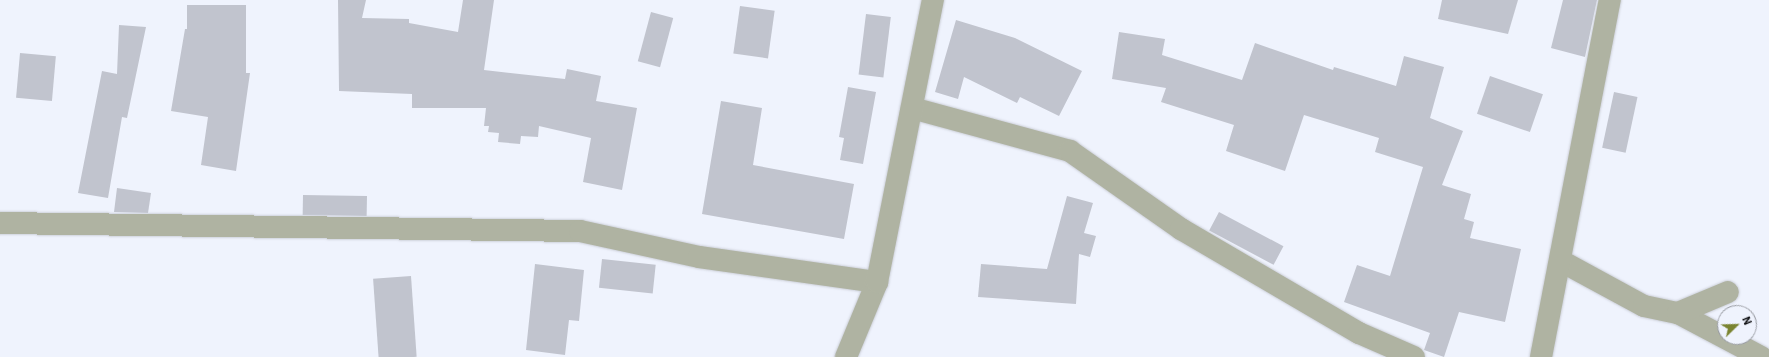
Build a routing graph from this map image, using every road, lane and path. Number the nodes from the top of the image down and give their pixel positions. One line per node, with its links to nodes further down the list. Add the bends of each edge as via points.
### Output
1 (933, 0): 3 (street)
2 (1610, 0): 5 (street)
3 (912, 108): 6 (street); 10 (street, via 1070,151 1182,229 1359,333)
4 (0, 223): 6 (street, via 580,231 699,257)
5 (1561, 261): 8 (street, via 1644,306); 11 (street)
6 (877, 282): 9 (street)
7 (1728, 292): 8 (street)
8 (1678, 313): 12 (street)
9 (846, 357)
10 (1414, 357)
11 (1541, 357)
12 (1761, 357)

